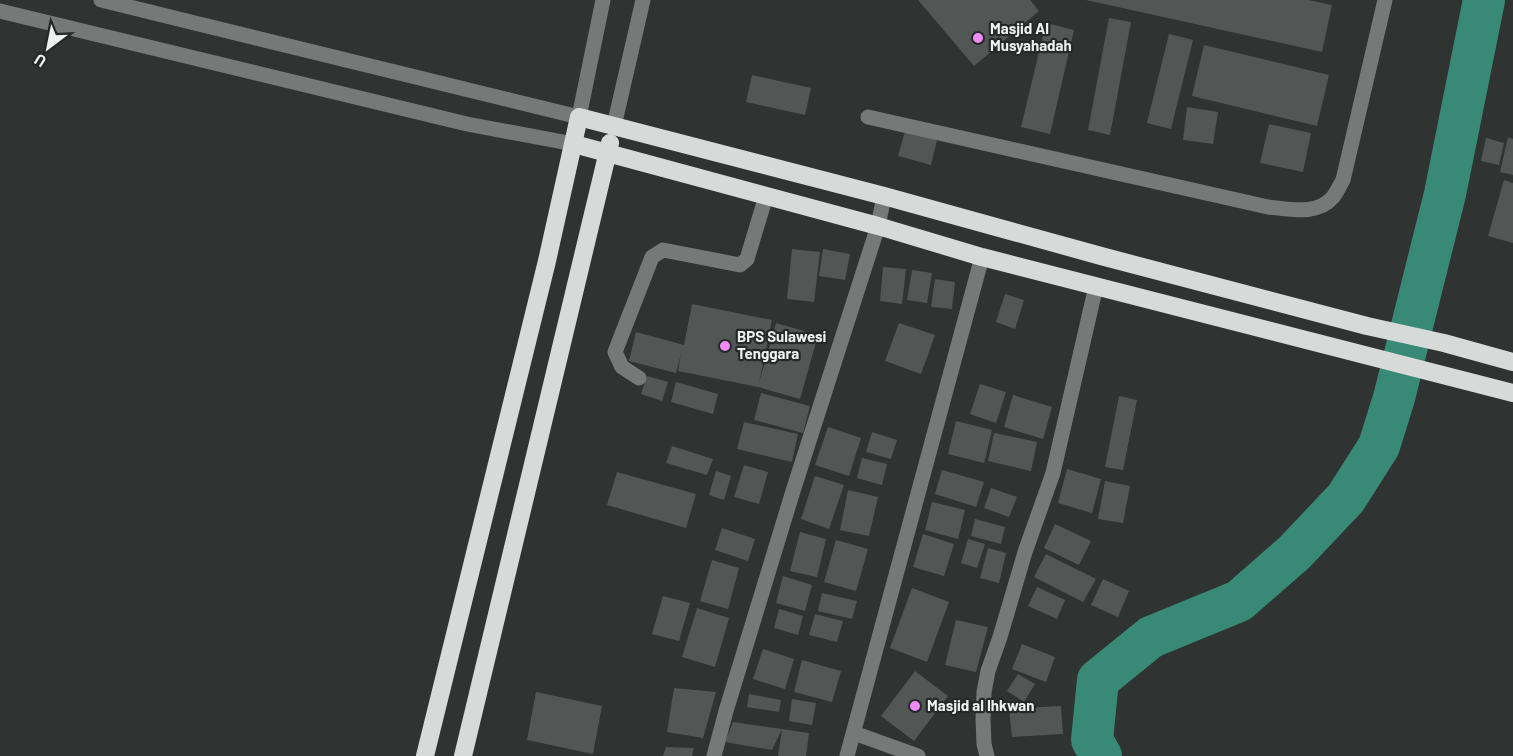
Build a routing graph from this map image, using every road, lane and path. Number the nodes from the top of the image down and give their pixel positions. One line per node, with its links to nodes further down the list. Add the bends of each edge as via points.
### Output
1 (101, 0): 6 (street)
2 (603, 0): 6 (street)
3 (643, 0): 8 (street)
4 (1385, 0): 7 (street, via 1343,180 1333,197 1309,211 1268,207)
5 (0, 11): 9 (street, via 467,124)
6 (579, 117): 8 (highway); 9 (highway)
7 (868, 117)
8 (614, 126): 10 (highway); 12 (highway)
9 (574, 144): 10 (highway); 20 (highway)
10 (608, 152): 11 (highway); 21 (highway)
11 (766, 196): 13 (highway); 17 (street, via 747,260 740,265 663,250 652,257 615,352 622,367)
12 (884, 196): 13 (street); 16 (highway)
13 (878, 226): 14 (highway); 22 (street)
14 (982, 257): 15 (highway); 19 (street)
15 (1096, 286): 18 (highway); 25 (street, via 1053,473 988,671 982,719)
16 (1513, 362)
17 (639, 378)
18 (1513, 393)
19 (854, 733): 23 (street); 24 (street)
20 (424, 756)
21 (463, 756)
22 (714, 756)
23 (847, 756)
24 (918, 756)
25 (987, 756)

